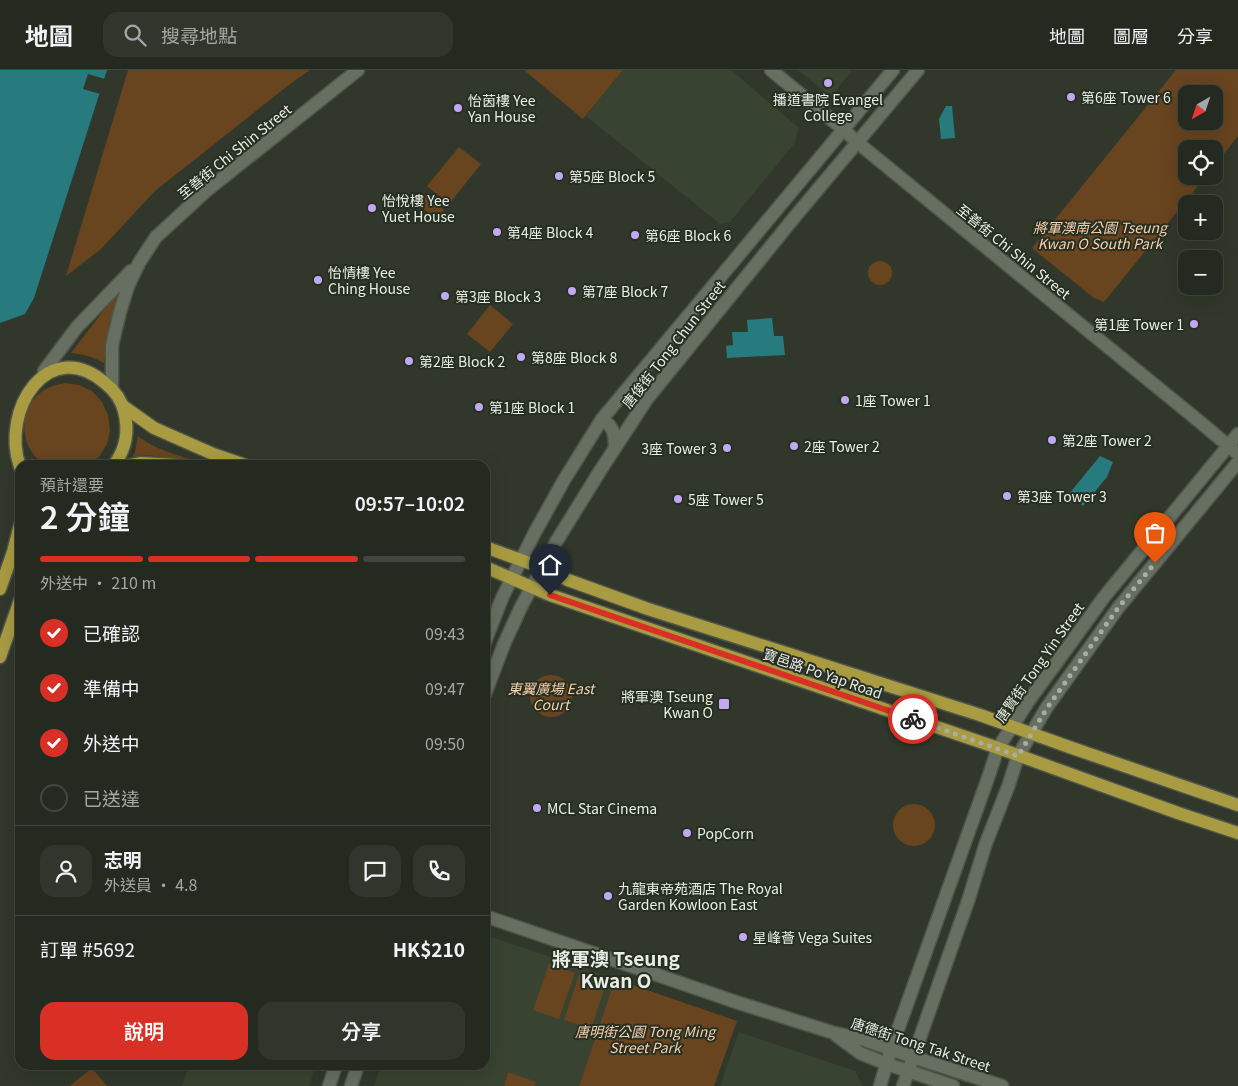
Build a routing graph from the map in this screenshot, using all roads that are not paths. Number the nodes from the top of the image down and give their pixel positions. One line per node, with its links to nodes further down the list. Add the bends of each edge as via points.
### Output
1 (358, 70): 7 (street, 至善街 Chi Shin Street, via 206,191 156,237)
2 (770, 70): 5 (street, 至善街 Chi Shin Street)
3 (893, 70): 5 (street, 唐俊街 Tong Chun Street)
4 (918, 70): 6 (street, 唐俊街 Tong Chun Street)
5 (843, 129): 6 (street, 至善街 Chi Shin Street); 11 (street, 唐俊街 Tong Chun Street)
6 (858, 143): 13 (street, 至善街 Chi Shin Street); 14 (street, 唐俊街 Tong Chun Street, via 666,374)
7 (139, 263): 8 (street, 至善街 Chi Shin Street, via 77,327); 9 (street, 至善街 Chi Shin Street, via 128,286 112,345)
8 (44, 371): 9 (main road, via 62,367 79,369 98,376); 16 (main road, via 24,385 9,408 6,438 8,451)
9 (112, 388): 10 (main road)
10 (123, 406): 17 (main road, via 126,439); 18 (main road, via 154,428)
11 (602, 419): 14 (street, via 615,435); 22 (street, 唐俊街 Tong Chun Street, via 564,480)
12 (1238, 434): 13 (street, 唐賢街 Tong Yin Street)
13 (1228, 446): 15 (street, 至善街 Chi Shin Street); 32 (street, 唐賢街 Tong Yin Street, via 1104,597)
14 (615, 448): 23 (street, 唐俊街 Tong Chun Street)
15 (1238, 454)
16 (15, 460)
17 (117, 460)
18 (230, 460)
19 (1238, 462): 33 (street, via 1118,608)
20 (15, 544): 27 (main road)
21 (490, 549): 22 (main road, 寶邑路 Po Yap Road)
22 (521, 560): 23 (main road, 寶邑路 Po Yap Road); 25 (street, 唐俊街 Tong Chun Street)
23 (543, 568): 26 (street, 唐俊街 Tong Chun Street); 32 (main road, 寶邑路 Po Yap Road, via 648,609)
24 (490, 569): 25 (main road, 寶邑路 Po Yap Road)
25 (512, 578): 26 (main road, 寶邑路 Po Yap Road); 29 (street, 唐俊街 Tong Chun Street)
26 (532, 587): 31 (street, 唐俊街 Tong Chun Street); 34 (main road, 寶邑路 Po Yap Road)
27 (0, 589)
28 (15, 614): 30 (main road)
29 (490, 629)
30 (0, 657)
31 (490, 681)
32 (1012, 726): 33 (main road, 寶邑路 Po Yap Road); 34 (street, 唐賢街 Tong Yin Street)
33 (1031, 733): 35 (street); 36 (main road, 寶邑路 Po Yap Road)
34 (998, 748): 35 (main road, 寶邑路 Po Yap Road); 40 (street, 唐賢街 Tong Yin Street)
35 (1018, 756): 37 (main road, 寶邑路 Po Yap Road); 41 (street)
36 (1238, 805)
37 (1238, 833)
38 (490, 918): 39 (street, 唐德街 Tong Tak Street)
39 (831, 1032): 40 (street, 唐德街 Tong Tak Street); 42 (street, 唐德街 Tong Tak Street, via 860,1053)
40 (891, 1049): 41 (street, 唐德街 Tong Tak Street); 42 (street, 唐賢街 Tong Yin Street)
41 (913, 1057): 45 (street); 51 (street, 唐德街 Tong Tak Street)
42 (887, 1064): 45 (street, 唐德街 Tong Tak Street); 48 (street, 唐賢街 Tong Yin Street)
43 (334, 1070): 46 (street)
44 (356, 1070): 47 (street)
45 (908, 1072): 49 (street); 50 (street, 唐德街 Tong Tak Street)
46 (329, 1086)
47 (351, 1086)
48 (880, 1086)
49 (903, 1086)
50 (953, 1086)
51 (1002, 1086)

